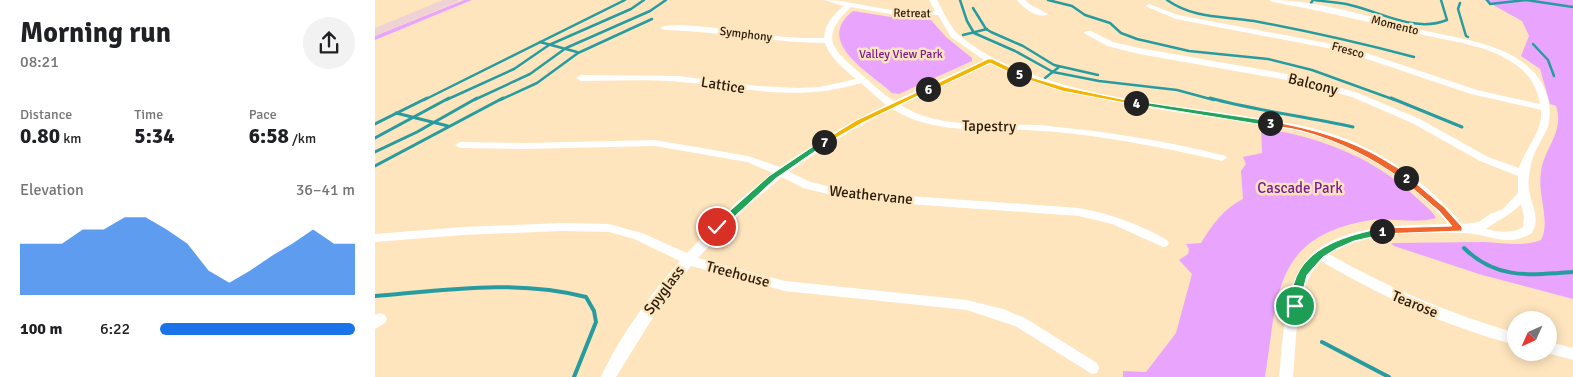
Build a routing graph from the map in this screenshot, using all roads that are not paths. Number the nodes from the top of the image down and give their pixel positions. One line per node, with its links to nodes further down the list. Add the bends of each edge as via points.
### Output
1 (440, 0): 11 (main road)
2 (453, 0): 13 (main road)
3 (828, 0): 7 (street, Retreat)
4 (933, 0): 9 (street)
5 (1021, 0): 10 (street, via 1026,6)
6 (1273, 0): 20 (street, Momento, via 1344,13 1477,46 1513,61 1536,79)
7 (849, 5): 9 (street, Retreat, via 901,15); 15 (street, via 833,21)
8 (1149, 6): 20 (street, Fresco, via 1176,17 1345,48 1474,92)
9 (937, 13): 16 (street, via 959,39)
10 (1045, 14)
11 (375, 26)
12 (664, 28): 15 (street, Symphony, via 707,29 801,41)
13 (375, 32)
14 (1088, 33): 24 (street, Balcony, via 1110,44 1139,51 1299,79 1355,95 1410,118 1484,159)
15 (828, 40): 18 (street, Tapestry, via 834,55)
16 (990, 61): 19 (street, Spyglass); 26 (street, via 1073,92 1288,126 1331,138 1370,154 1399,173)
17 (581, 78): 18 (street, Lattice, via 675,79 794,92 832,89)
18 (863, 80): 19 (street, Tapestry)
19 (893, 106): 22 (street, Tapestry, via 907,114 941,124 1075,131); 23 (street, Spyglass, via 833,136)
20 (1545, 108): 24 (street, via 1545,122 1528,155)
21 (460, 145): 23 (street, Weathervane, via 655,143 747,159)
22 (1222, 158)
23 (780, 172): 28 (street, Weathervane, via 820,189 852,196 1092,214 1122,222); 30 (street, Spyglass, via 746,199)
24 (1524, 174): 25 (street)
25 (1524, 194): 26 (street, via 1507,212 1481,226); 26 (street, via 1531,219 1525,232 1504,236)
26 (1462, 229): 29 (street, via 1398,229 1361,235)
27 (375, 238): 30 (street, Treehouse, via 592,226 632,234)
28 (1163, 243)
29 (1320, 255): 31 (street, Tearose, via 1398,298); 36 (street, via 1299,282)
30 (687, 259): 34 (street, Treehouse, via 785,286 976,308 1003,315 1020,322); 35 (street, Spyglass, via 646,313)
31 (1507, 336)
32 (1557, 350): 33 (street)
33 (1573, 354)
34 (1092, 368)
35 (608, 377)
36 (1286, 377)

